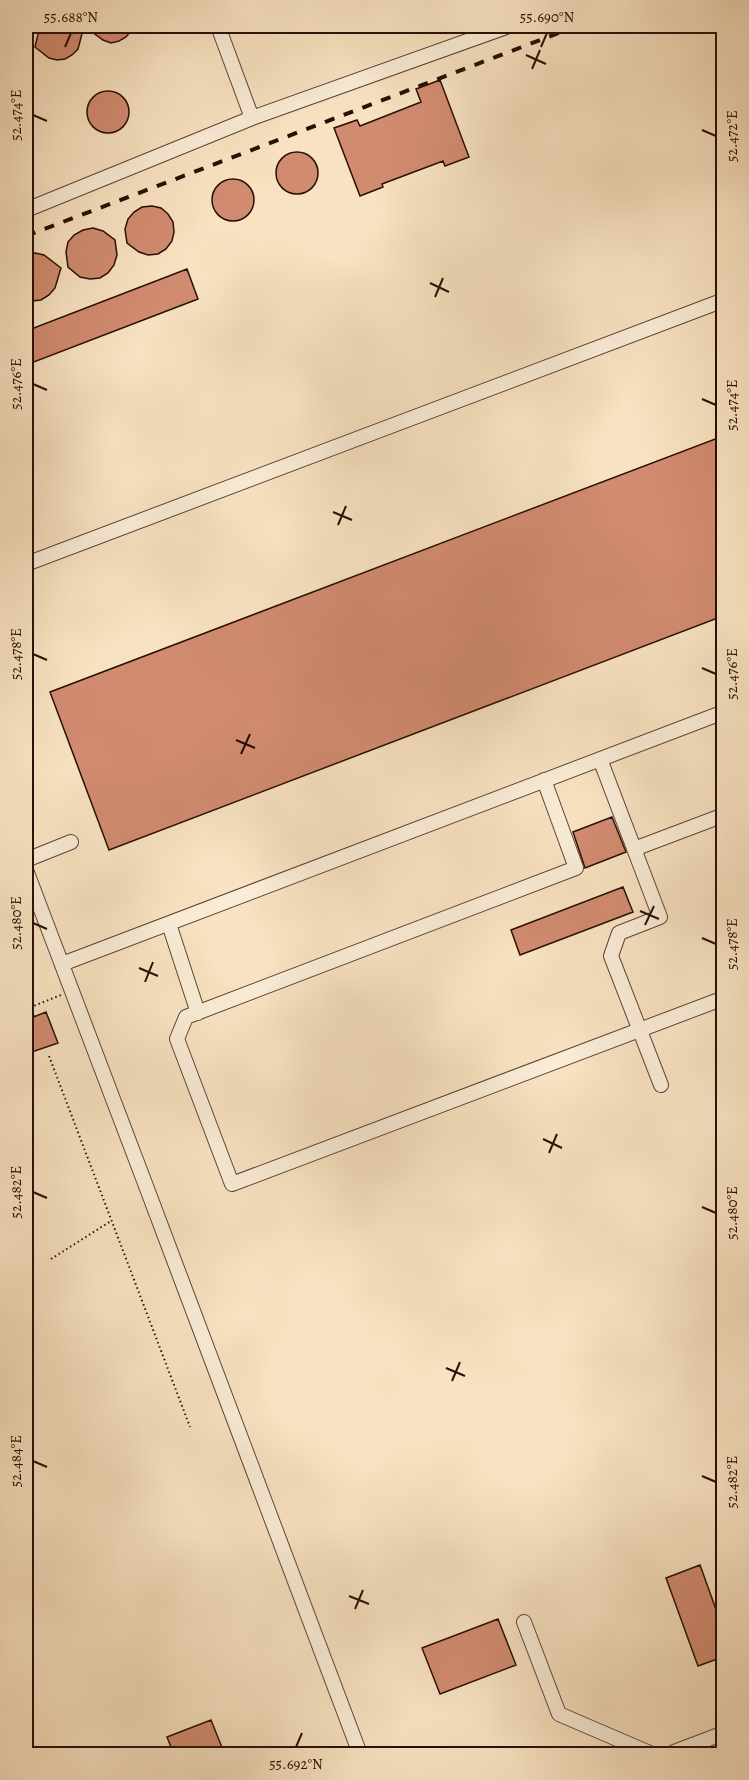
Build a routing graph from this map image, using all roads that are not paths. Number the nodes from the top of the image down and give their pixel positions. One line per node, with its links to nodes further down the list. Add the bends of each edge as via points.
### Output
1 (218, 26): 3 (street)
2 (508, 26): 3 (street)
3 (252, 118): 4 (street)
4 (26, 210)
5 (723, 300): 6 (street)
6 (26, 564)
7 (723, 712): 8 (street)
8 (600, 759): 9 (street); 12 (street)
9 (544, 780): 15 (street); 18 (street, via 576,868)
10 (723, 814): 12 (street)
11 (71, 842): 13 (street)
12 (634, 849): 19 (street, via 660,917 619,933 611,956)
13 (26, 860)
14 (26, 870): 16 (street)
15 (169, 924): 16 (street); 18 (street)
16 (62, 964): 24 (street)
17 (723, 998): 19 (street)
18 (198, 1012): 19 (street, via 186,1017 177,1039 232,1184)
19 (640, 1030): 20 (street)
20 (661, 1085)
21 (524, 1622): 25 (street, via 559,1714)
22 (723, 1733): 23 (street)
23 (672, 1754)
24 (360, 1755)
25 (652, 1755)

